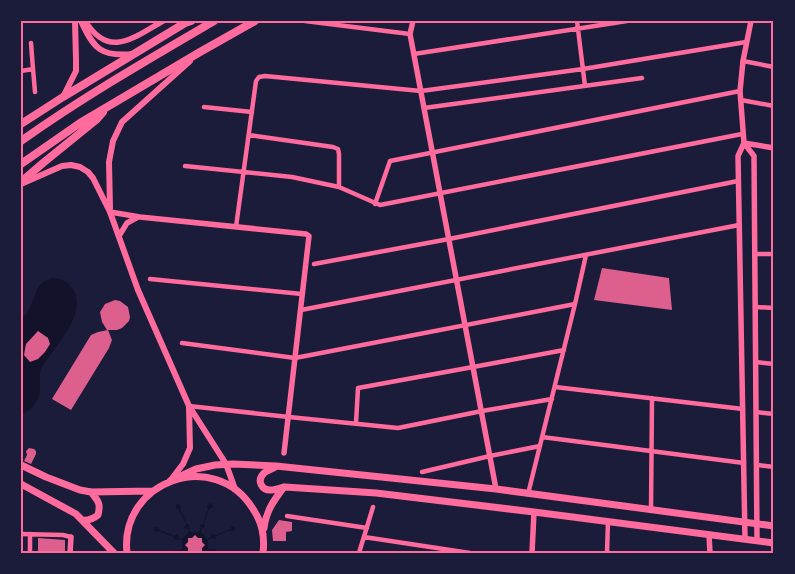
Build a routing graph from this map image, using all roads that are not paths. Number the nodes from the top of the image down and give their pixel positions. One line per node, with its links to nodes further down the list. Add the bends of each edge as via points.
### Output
1 (75, 21): 30 (main road, via 76,71)
2 (81, 21): 18 (main road, via 99,49 109,54)
3 (85, 21): 4 (street, via 96,36 120,43)
4 (163, 21)
5 (191, 21): 18 (highway)
6 (214, 21): 40 (highway, via 53,118)
7 (255, 21): 17 (highway)
8 (305, 21): 14 (street)
9 (414, 21): 14 (street)
10 (577, 21): 13 (street)
11 (626, 21): 13 (street)
12 (751, 21): 15 (street)
13 (578, 29): 19 (street); 23 (street)
14 (410, 34): 19 (street)
15 (746, 42): 20 (street); 23 (street)
16 (31, 44): 22 (street)
17 (200, 52): 32 (highway); 52 (main road, via 122,122 113,141 109,162)
18 (134, 54): 30 (highway)
19 (414, 54): 27 (street)
20 (743, 61): 21 (street); 28 (street)
21 (774, 67)
22 (34, 69): 24 (street); 29 (street)
23 (583, 69): 26 (street); 27 (street)
24 (21, 70)
25 (642, 78): 26 (street)
26 (585, 86): 35 (street)
27 (421, 90): 35 (street); 36 (street, via 265,76 256,81)
28 (740, 91): 31 (street); 43 (street)
29 (35, 92)
30 (63, 97): 37 (highway)
31 (741, 100): 33 (street); 38 (street)
32 (110, 105): 44 (highway); 48 (highway)
33 (774, 106)
34 (204, 107): 36 (street)
35 (424, 108): 43 (street)
36 (252, 112): 39 (street)
37 (21, 124)
38 (742, 134): 41 (street); 50 (street)
39 (249, 135): 46 (street); 49 (street, via 338,149)
40 (21, 141)
41 (744, 143): 42 (street); 47 (street, via 738,156); 59 (street, via 754,156)
42 (774, 148)
43 (432, 152): 50 (street); 51 (street, via 390,161)
44 (21, 164)
45 (185, 166): 46 (street)
46 (244, 172): 49 (street, via 292,177); 55 (street)
47 (738, 181): 54 (street); 57 (street)
48 (21, 184): 52 (main road, via 62,166 80,167 94,178)
49 (339, 187): 51 (street)
50 (440, 194): 51 (street, via 386,205); 57 (street)
51 (375, 204)
52 (110, 212): 53 (street); 56 (main road)
53 (140, 217): 55 (street); 56 (street, via 126,223)
54 (739, 225): 58 (street); 80 (street)
55 (236, 227): 64 (street, via 309,236)
56 (119, 236): 79 (main road, via 138,290)
57 (449, 239): 61 (street); 63 (street)
58 (586, 254): 63 (street); 65 (street)
59 (755, 254): 60 (street); 66 (street)
60 (774, 254)
61 (314, 264)
62 (150, 279): 64 (street)
63 (457, 280): 68 (street); 69 (street)
64 (302, 294): 68 (street)
65 (575, 304): 69 (street); 71 (street)
66 (755, 307): 67 (street); 73 (street)
67 (774, 308)
68 (300, 310): 72 (street)
69 (465, 325): 72 (street); 75 (street)
70 (182, 343): 72 (street)
71 (564, 350): 75 (street); 76 (street)
72 (295, 358): 84 (street)
73 (756, 362): 74 (street); 82 (street)
74 (774, 364)
75 (473, 368): 81 (street); 85 (street, via 358,388)
76 (555, 386): 77 (street); 78 (street)
77 (652, 398): 80 (street); 88 (street)
78 (552, 399): 81 (street); 86 (street)
79 (188, 406): 84 (street); 92 (main road); 98 (main road, via 190,448)
80 (743, 409): 91 (street)
81 (482, 411): 85 (street, via 398,428); 90 (street)
82 (756, 412): 83 (street); 94 (street)
83 (774, 414)
84 (288, 417): 85 (street); 89 (street)
85 (356, 423)
86 (542, 437): 87 (street); 88 (street)
87 (540, 446): 90 (street); 107 (street)
88 (651, 451): 91 (street); 109 (street)
89 (284, 453)
90 (490, 456): 97 (street); 102 (street)
91 (744, 463): 104 (street)
92 (226, 464): 95 (main road); 98 (main road, via 196,469); 101 (main road)
93 (21, 465): 105 (main road)
94 (757, 465): 96 (street); 106 (street)
95 (276, 466): 100 (main road, via 263,474 260,484 270,490); 102 (main road)
96 (774, 467)
97 (422, 472)
98 (170, 481): 101 (main road, via 204,477); 103 (main road)
99 (21, 484): 112 (main road)
100 (284, 487): 110 (main road, via 376,493); 118 (main road, via 268,510)
101 (235, 489): 118 (main road, via 251,505)
102 (496, 489): 107 (main road)
103 (153, 491): 105 (main road); 130 (main road, via 138,506 132,518)
104 (745, 491): 106 (street); 114 (street)
105 (91, 492): 112 (main road, via 98,501 98,515 94,519)
106 (757, 492): 115 (street)
107 (528, 494): 109 (main road)
108 (373, 507): 117 (street)
109 (651, 510): 114 (main road)
110 (534, 512): 113 (main road); 134 (street)
111 (287, 516): 117 (street)
112 (82, 520): 129 (main road)
113 (608, 521): 121 (main road); 135 (street)
114 (746, 522): 115 (main road); 124 (street)
115 (757, 524): 116 (main road); 125 (street)
116 (774, 526)
117 (367, 528): 123 (street)
118 (263, 533): 131 (main road)
119 (21, 534): 120 (street)
120 (30, 534): 122 (street); 127 (street)
121 (709, 535): 124 (main road); 136 (street)
122 (71, 537): 128 (street)
123 (364, 537): 132 (street); 133 (street)
124 (745, 539): 125 (main road)
125 (757, 541): 126 (main road)
126 (774, 543)
127 (30, 553)
128 (70, 553)
129 (114, 553)
130 (127, 553)
131 (263, 553)
132 (359, 553)
133 (470, 553)
134 (532, 553)
135 (607, 553)
136 (710, 553)

